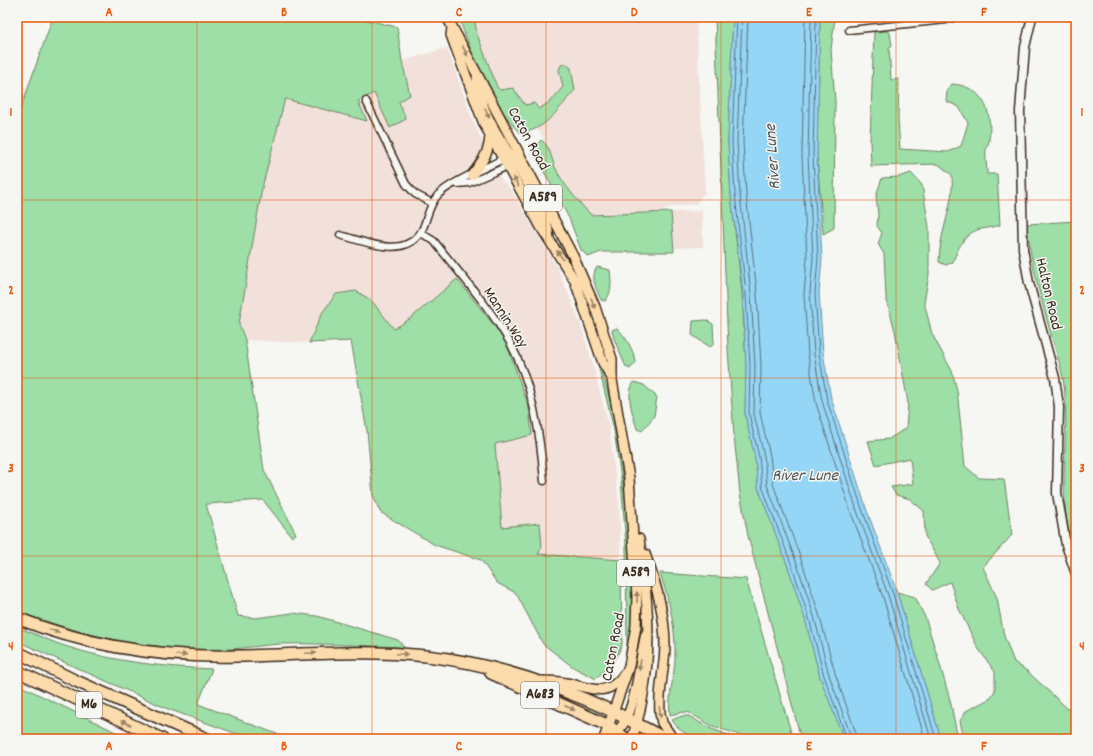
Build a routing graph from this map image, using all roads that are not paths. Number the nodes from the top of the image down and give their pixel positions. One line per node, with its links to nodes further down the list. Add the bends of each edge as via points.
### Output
1 (447, 17): 4 (main road, Caton Road / A589)
2 (956, 17): 5 (street)
3 (1032, 17): 18 (street, Halton Road, via 1025,47 1020,111 1023,249 1029,283 1055,378 1059,407 1057,493 1066,545)
4 (452, 28): 7 (main road, Caton Road / A589, via 451,35 473,99); 8 (main road, Caton Road / A589, one-way to 8, via 457,33 477,76 478,92 487,113)
5 (849, 30)
6 (366, 101): 11 (street, via 406,184 415,194)
7 (490, 136): 8 (main road, Caton Road / A589); 9 (main road, via 485,158)
8 (512, 159): 9 (street); 10 (street, via 469,183); 14 (main road, Caton Road / A589, via 565,239); 14 (main road, Caton Road / A589, one-way to 8, via 550,239 548,224)
9 (472, 175): 10 (street)
10 (455, 184): 11 (street, via 440,193)
11 (432, 203): 12 (street)
12 (421, 233): 13 (street, via 402,247 375,244); 15 (street, Mannin Way, via 434,242 496,320 509,342 534,405)
13 (340, 235)
14 (574, 270): 16 (main road, Caton Road / A589, via 604,363 612,380 623,435)
15 (544, 481)
16 (632, 510): 17 (main road, Caton Road / A589); 23 (main road, Caton Road / A589, one-way to 16, via 636,626 637,596)
17 (640, 544): 20 (main road, Caton Road / A589); 34 (main road, one-way to 34, via 660,599 665,644 660,713 662,723)
18 (1076, 574)
19 (17, 618): 22 (highway, A683, one-way to 22, via 41,628 136,651 237,656 363,653 423,656)
20 (648, 627): 27 (main road, one-way to 27, via 633,699); 28 (main road, Caton Road / A589, via 648,666)
21 (17, 652): 31 (highway, M6, via 102,694)
22 (471, 663): 25 (highway, A683); 29 (highway, A683, one-way to 29)
23 (629, 666): 25 (main road, via 614,686 598,691 566,683); 26 (main road, Caton Road / A589)
24 (17, 671): 30 (highway, M6, one-way to 24)
25 (538, 681): 26 (highway, A683)
26 (614, 712): 27 (highway, A683); 29 (main road, Caton Road / A589)
27 (626, 719): 28 (highway, A683); 29 (main road)
28 (637, 725): 29 (highway); 32 (main road, Caton Road / A589); 33 (highway, A683)
29 (614, 736)
30 (162, 739)
31 (208, 739)
32 (632, 739)
33 (666, 739)
34 (673, 739)

